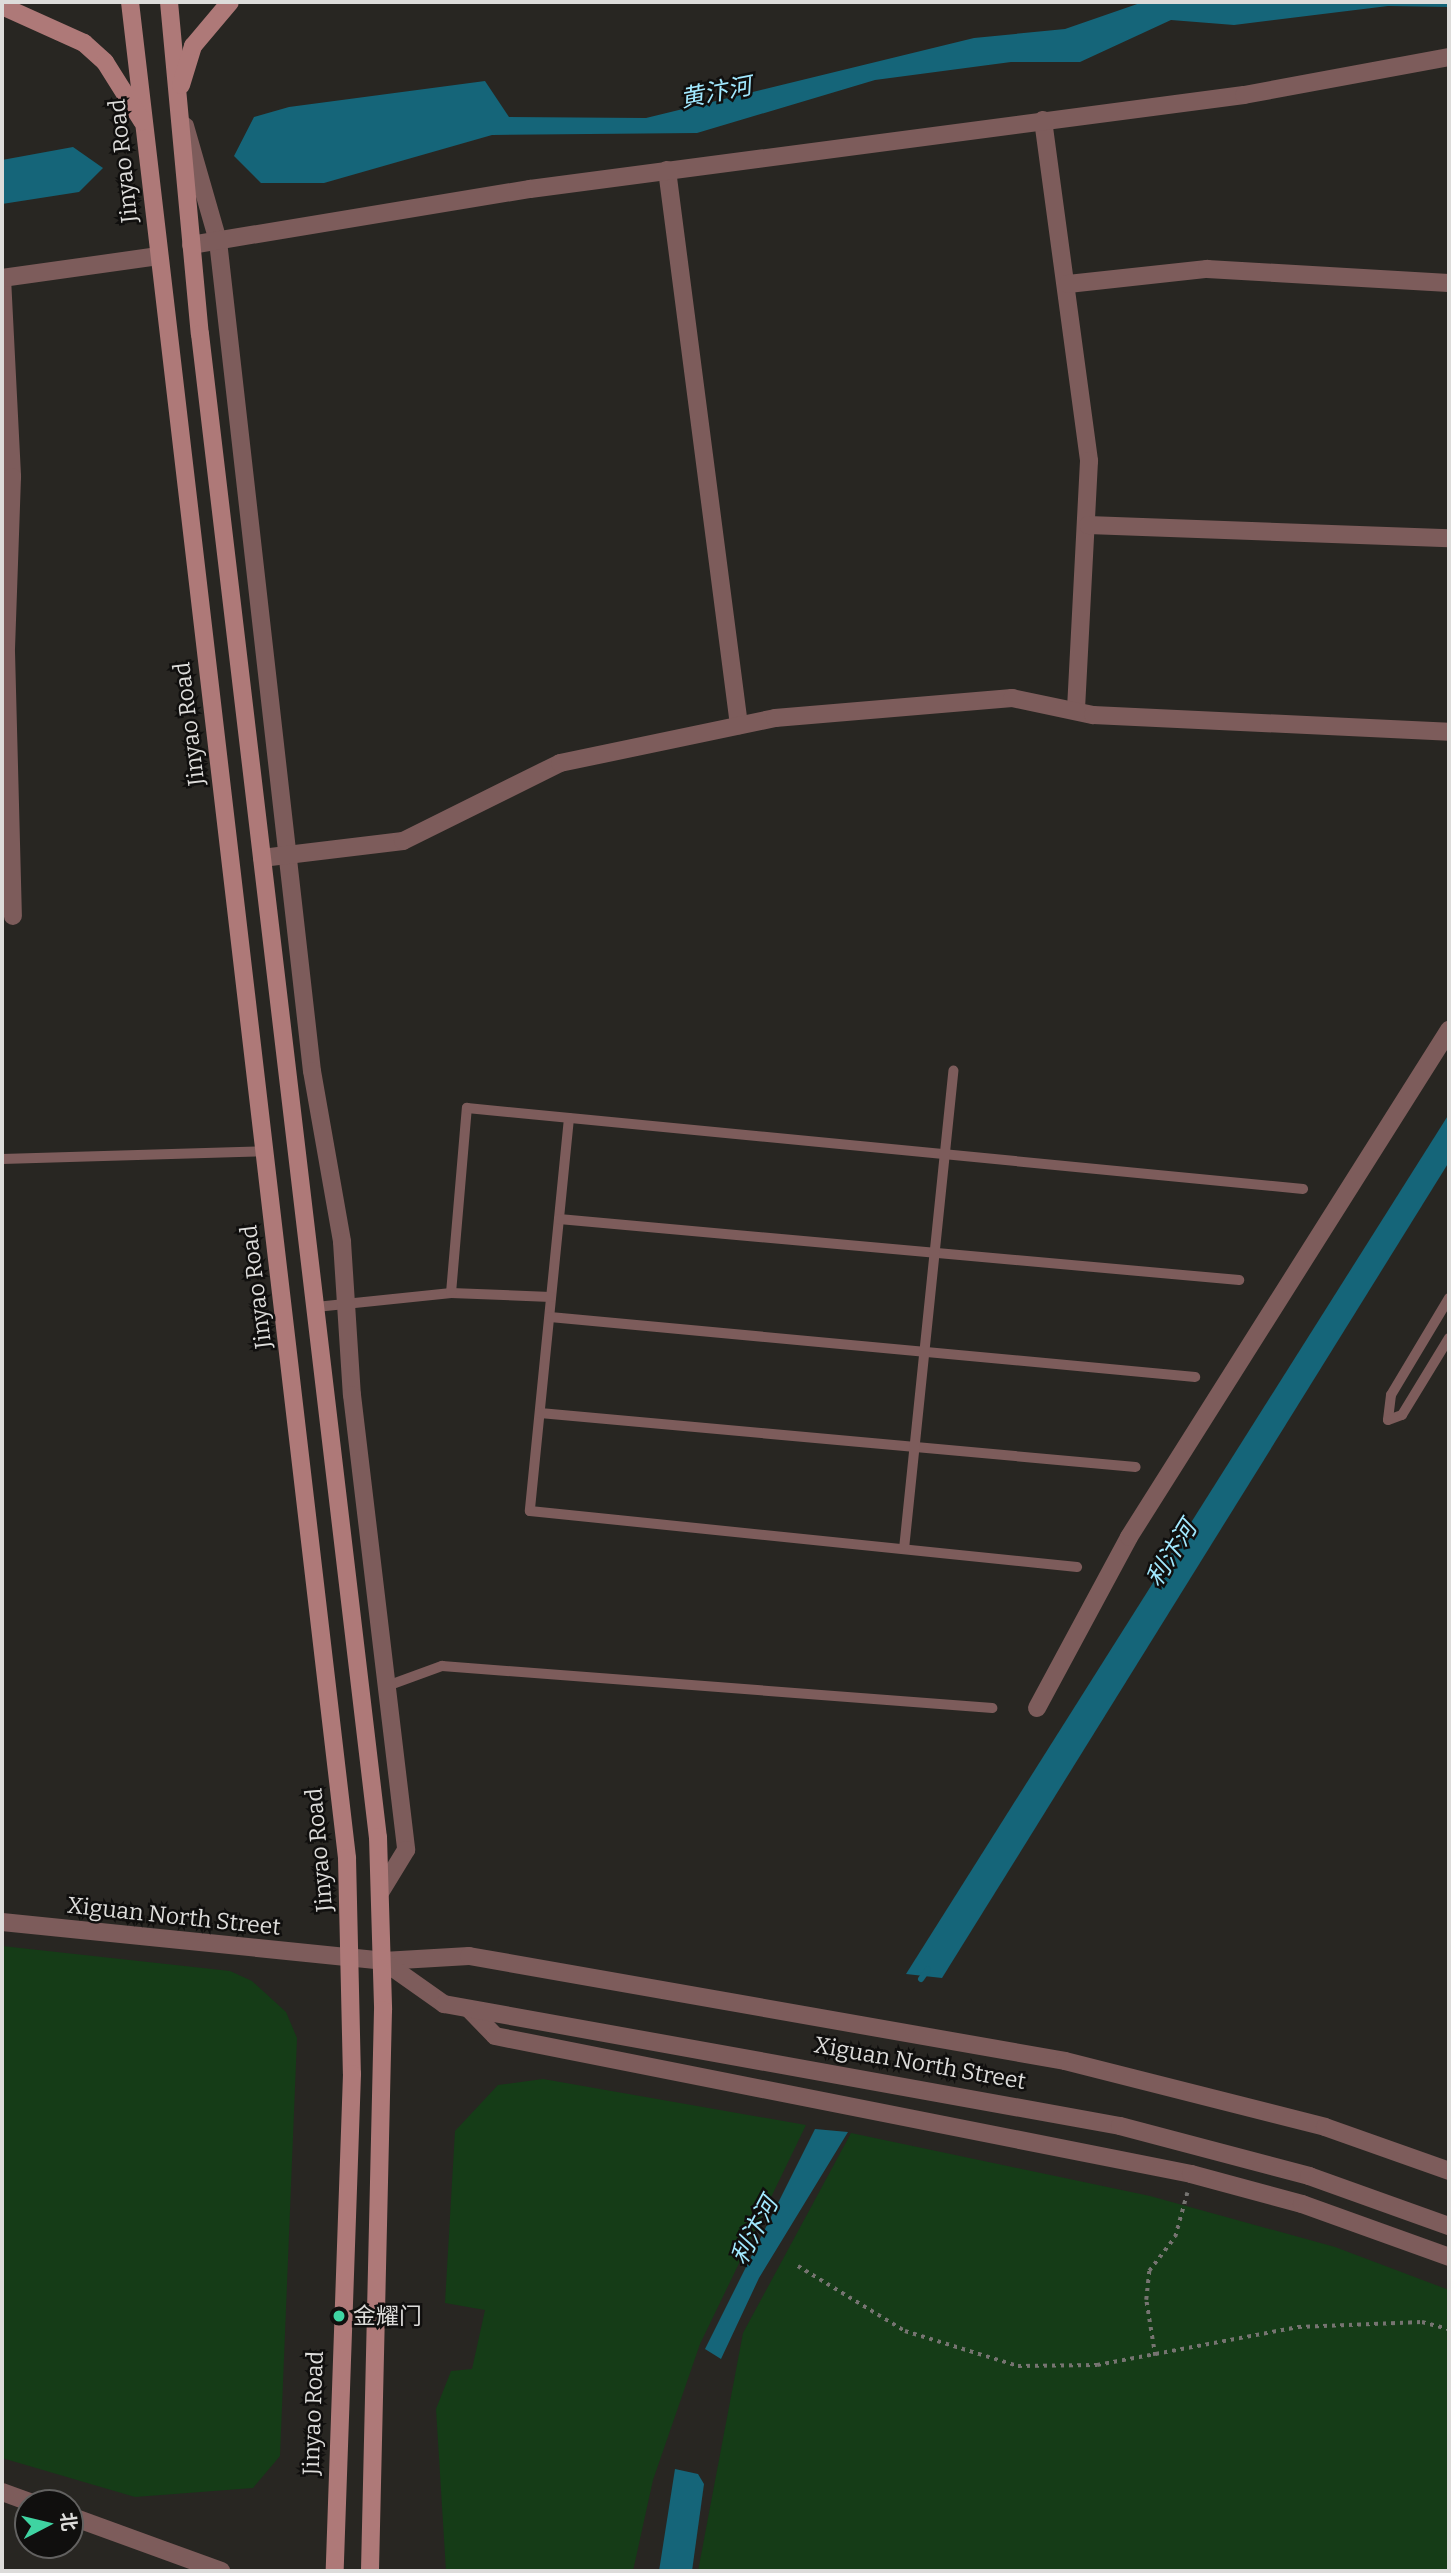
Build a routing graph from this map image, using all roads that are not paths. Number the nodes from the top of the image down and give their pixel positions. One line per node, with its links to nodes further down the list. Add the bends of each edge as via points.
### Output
1 (130, 2): 8 (main road, Jinyao Road)
2 (169, 2): 6 (main road)
3 (230, 2): 6 (main road, via 193,46)
4 (2, 6): 8 (main road, via 84,43 105,62)
5 (1449, 57): 7 (street, via 1244,95)
6 (178, 102): 10 (street); 11 (main road)
7 (1043, 120): 9 (street); 15 (street)
8 (144, 124): 12 (main road, Jinyao Road)
9 (667, 170): 10 (street); 19 (street)
10 (218, 241): 11 (street); 21 (street)
11 (191, 246): 22 (main road)
12 (158, 256): 13 (street); 27 (main road, Jinyao Road)
13 (2, 278): 23 (street, via 12,477 6,652)
14 (1449, 283): 15 (street, via 1207,269)
15 (1068, 284): 16 (street, via 1089,461)
16 (1088, 525): 17 (street); 18 (street)
17 (1449, 538)
18 (1076, 711): 19 (street, via 1012,698); 20 (street)
19 (739, 725): 21 (street, via 560,762 403,841)
20 (1449, 732)
21 (288, 855): 22 (street); 37 (street)
22 (262, 858): 38 (main road)
23 (13, 916)
24 (1449, 1030): 50 (street, via 1129,1537)
25 (953, 1071): 28 (lane)
26 (569, 1118): 28 (lane); 31 (lane); 34 (lane, via 467,1108)
27 (264, 1151): 29 (lane); 53 (main road, Jinyao Road, via 347,1858)
28 (944, 1154): 30 (lane); 32 (lane)
29 (2, 1159)
30 (1303, 1189)
31 (559, 1219): 32 (lane); 35 (lane)
32 (935, 1252): 33 (lane); 41 (lane)
33 (1239, 1280)
34 (451, 1293): 35 (lane); 37 (lane)
35 (551, 1297): 39 (lane)
36 (1449, 1298): 40 (lane, via 1391,1395 1388,1420 1402,1415)
37 (346, 1304): 38 (lane); 48 (street)
38 (316, 1307): 51 (main road)
39 (550, 1317): 41 (lane); 43 (lane)
40 (1449, 1338)
41 (925, 1352): 42 (lane); 44 (lane)
42 (1195, 1377)
43 (540, 1413): 44 (lane); 46 (lane, via 530,1511)
44 (915, 1447): 45 (lane); 46 (lane)
45 (1136, 1468)
46 (904, 1549): 47 (lane)
47 (1077, 1567)
48 (387, 1686): 49 (lane, via 442,1666); 51 (street, via 406,1850)
49 (992, 1708)
50 (1037, 1708)
51 (381, 1891): 54 (main road)
52 (2, 1922): 53 (street, Xiguan North Street)
53 (351, 1959): 54 (street, Xiguan North Street); 61 (main road, Jinyao Road)
54 (383, 1961): 55 (street, Xiguan North Street, via 444,2004); 56 (street, Xiguan North Street, via 469,1956 1065,2061 1325,2127); 62 (main road)
55 (470, 2009): 57 (street, Xiguan North Street, via 1120,2126 1309,2176); 58 (street, via 495,2036 1191,2174 1302,2204)
56 (1449, 2171)
57 (1449, 2226)
58 (1449, 2257)
59 (84, 2520): 60 (street)
60 (221, 2571)
61 (335, 2571)
62 (370, 2571)

